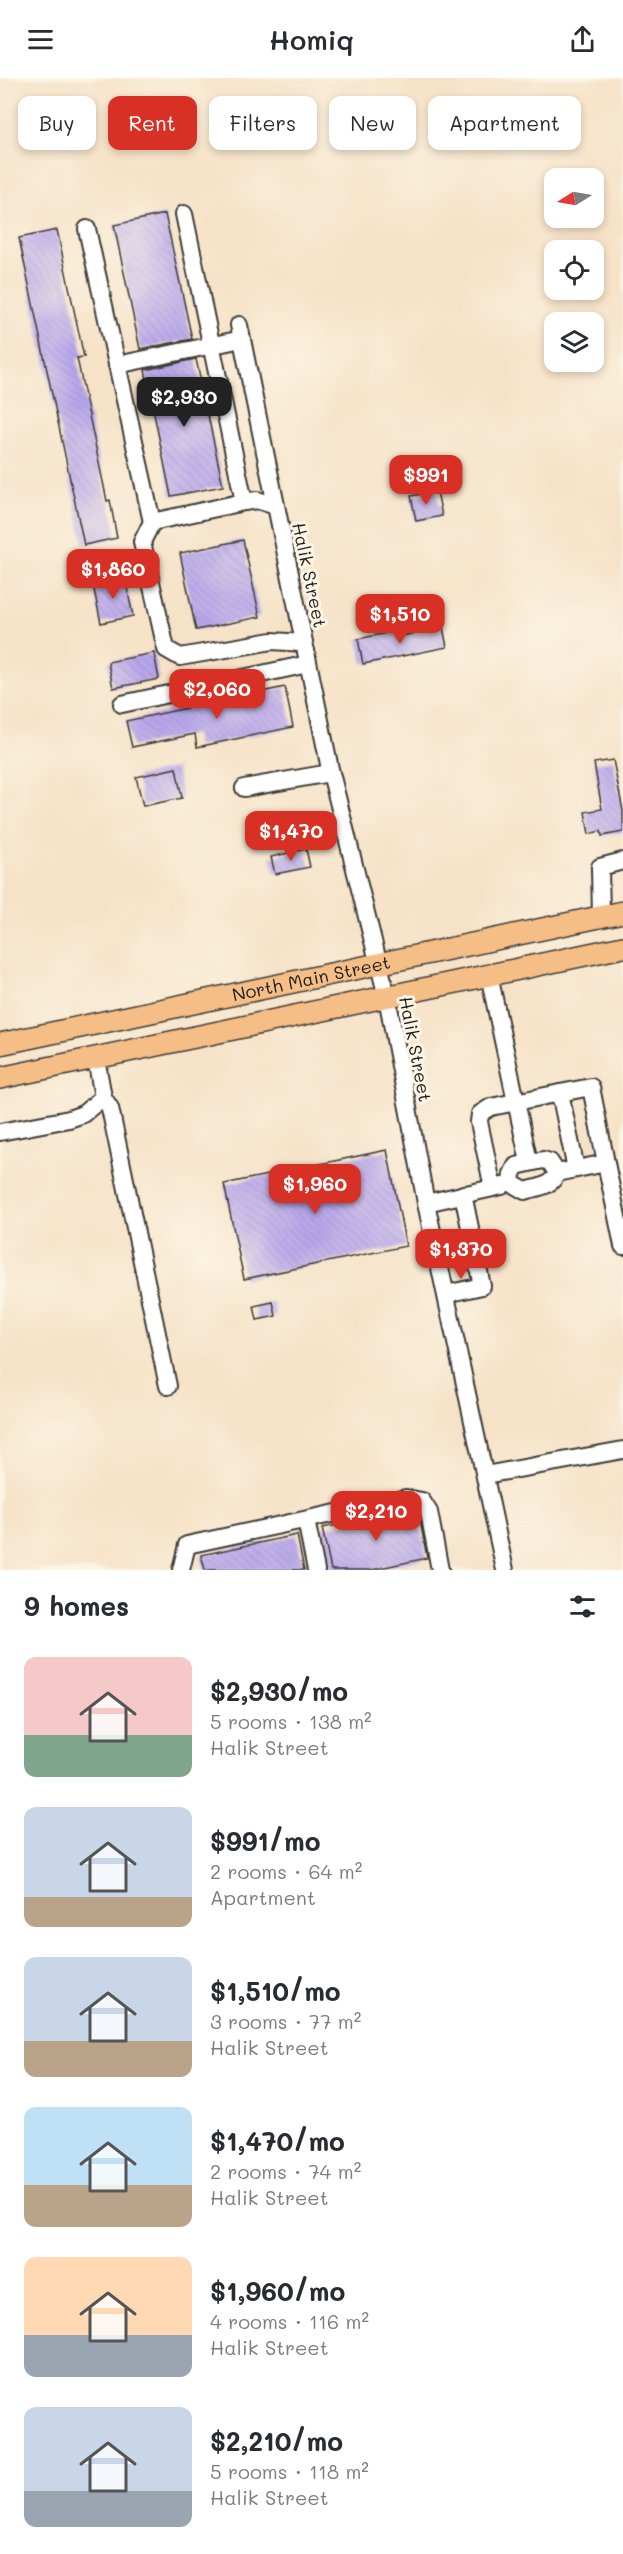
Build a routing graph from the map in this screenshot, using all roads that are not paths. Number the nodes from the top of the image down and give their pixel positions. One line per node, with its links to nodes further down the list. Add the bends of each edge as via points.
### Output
1 (184, 214): 3 (street)
2 (87, 229): 4 (street)
3 (212, 345): 4 (street); 5 (street); 6 (street, Halik Street, via 240,332)
4 (117, 365): 7 (street)
5 (244, 502): 6 (street); 7 (street)
6 (276, 506): 8 (street, Halik Street)
7 (152, 522): 8 (street, via 142,542 166,649 180,657 272,641)
8 (304, 643): 9 (street, Halik Street)
9 (308, 664): 10 (street); 11 (street, Halik Street)
10 (122, 704)
11 (330, 773): 12 (street); 17 (street, Halik Street)
12 (244, 788)
13 (623, 861): 15 (street, via 600,867)
14 (623, 912): 15 (main road, North Main Street)
15 (601, 917): 17 (main road, North Main Street)
16 (623, 947): 18 (main road, North Main Street)
17 (378, 964): 19 (street, Halik Street); 20 (main road, North Main Street)
18 (489, 975): 19 (main road, North Main Street); 26 (street)
19 (387, 997): 22 (main road, North Main Street); 35 (street, Halik Street)
20 (89, 1025): 21 (main road, North Main Street); 22 (main road)
21 (0, 1044)
22 (96, 1058): 23 (main road, North Main Street); 25 (street)
23 (0, 1078)
24 (560, 1094): 26 (street); 29 (street, via 591,1087); 30 (street)
25 (103, 1097): 27 (street, via 83,1114 69,1119); 38 (street, via 110,1108)
26 (516, 1102): 28 (street); 33 (street, via 484,1109 480,1114)
27 (0, 1132)
28 (529, 1162): 31 (street, via 550,1162); 32 (street, via 516,1166)
29 (606, 1163): 30 (street); 36 (street)
30 (576, 1169): 31 (street)
31 (557, 1173): 32 (street, via 548,1185 525,1191)
32 (512, 1183): 33 (street)
33 (493, 1188): 34 (street)
34 (463, 1194): 35 (street); 37 (street, via 482,1286)
35 (426, 1203): 37 (street, Halik Street)
36 (623, 1246)
37 (446, 1294): 40 (street, Halik Street)
38 (168, 1386)
39 (623, 1450): 40 (street)
40 (485, 1475): 45 (street, Halik Street)
41 (306, 1520): 42 (street, via 187,1545); 43 (street); 44 (street, via 406,1498 422,1501 429,1512)
42 (181, 1570)
43 (316, 1570)
44 (440, 1570)
45 (505, 1570)

